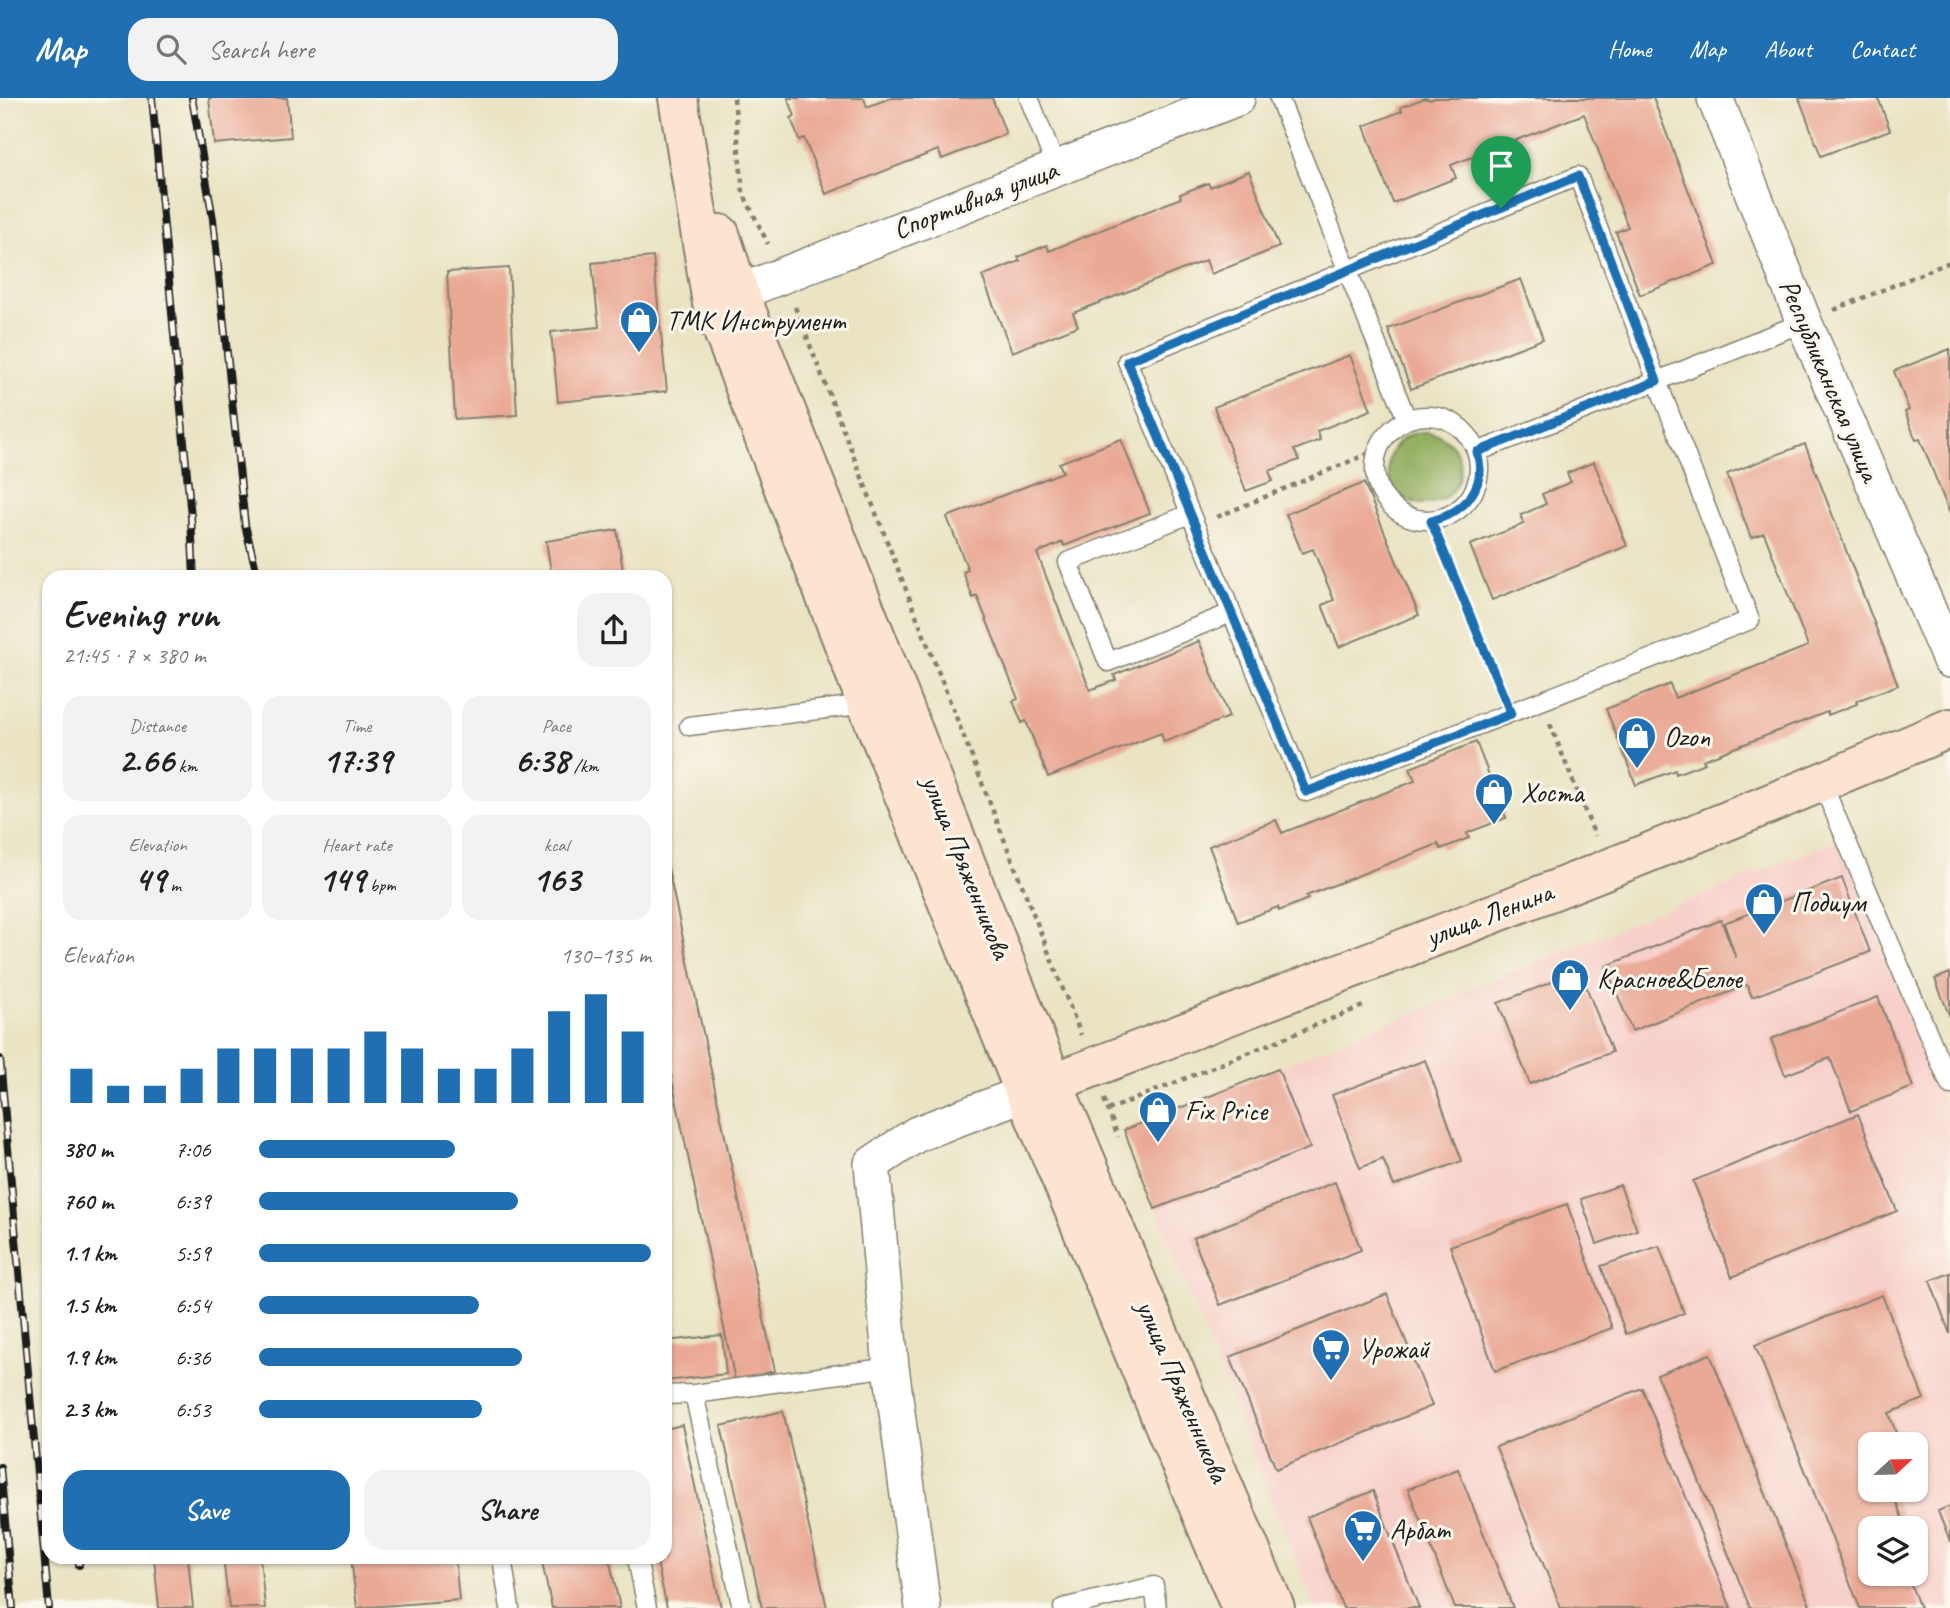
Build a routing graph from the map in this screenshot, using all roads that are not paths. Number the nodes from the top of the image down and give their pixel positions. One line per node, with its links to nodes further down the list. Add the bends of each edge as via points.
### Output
1 (1029, 98): 6 (lane)
2 (1237, 98): 6 (street, Спортивная улица)
3 (1279, 98): 7 (lane)
4 (1715, 98): 9 (street, Республиканская улица)
5 (680, 108): 8 (main road, улица Пряженникова)
6 (1056, 167): 8 (street, Спортивная улица)
7 (1346, 271): 10 (lane, via 1578,176); 11 (lane); 13 (lane, via 1127,361)
8 (726, 297): 16 (main road, улица Пряженникова); 21 (main road, улица Пряженникова)
9 (1804, 322): 10 (lane); 15 (street, Республиканская улица)
10 (1657, 381): 12 (lane); 14 (lane, via 1750,620 1306,792)
11 (1407, 420): 12 (lane, via 1432,415 1449,420 1463,430); 12 (lane, via 1386,435 1374,466 1376,484 1397,512 1431,521 1463,507 1479,477)
12 (1477, 452)
13 (1193, 520): 14 (lane); 14 (lane, via 1068,562 1108,662)
14 (1231, 613)
15 (1950, 660)
16 (867, 704): 17 (lane); 21 (main road, улица Пряженникова)
17 (689, 726)
18 (1950, 728): 19 (main road, улица Ленина)
19 (1822, 783): 20 (lane); 21 (main road, улица Ленина)
20 (1950, 1085)
21 (1039, 1088): 22 (street, via 917,1135 872,1164); 33 (main road, улица Пряженникова); 34 (main road, улица Пряженникова)
22 (891, 1367): 23 (lane); 30 (street)
23 (694, 1394): 24 (lane); 29 (lane)
24 (672, 1395)
25 (503, 1564): 27 (lane)
26 (637, 1564): 28 (lane)
27 (510, 1608)
28 (647, 1608)
29 (742, 1608)
30 (923, 1608)
31 (1063, 1608): 32 (lane, via 1154,1587)
32 (1157, 1608)
33 (1241, 1608)
34 (1275, 1608)

